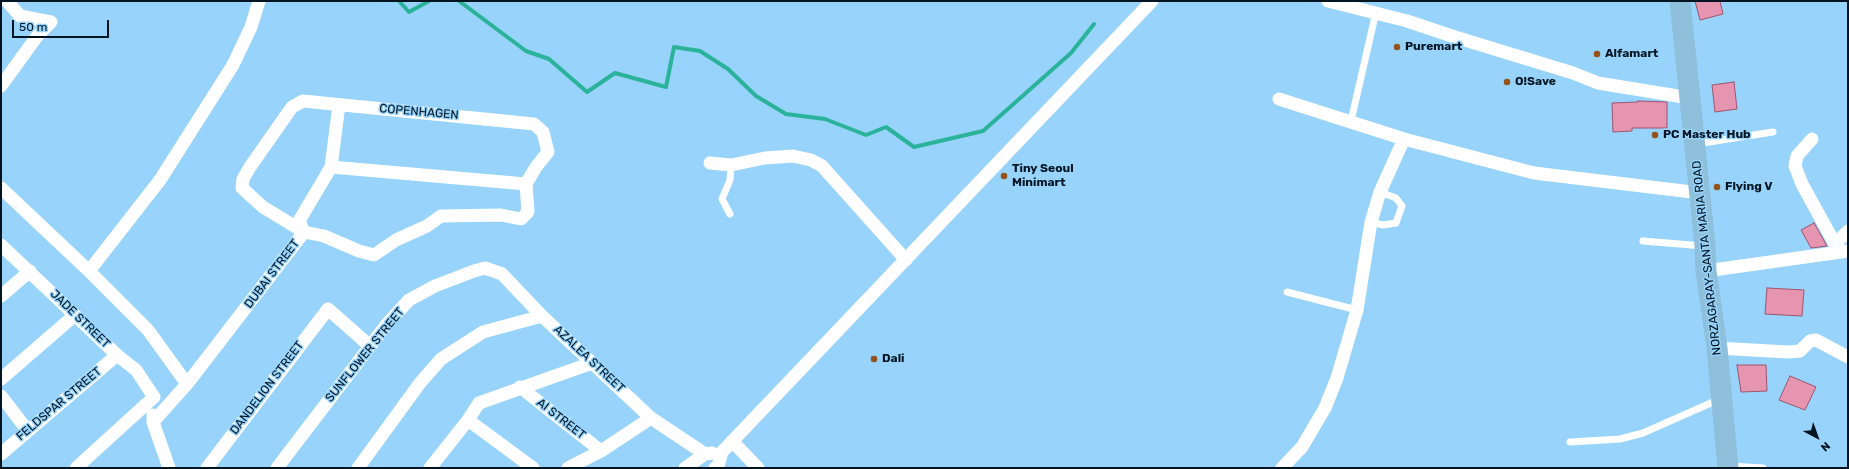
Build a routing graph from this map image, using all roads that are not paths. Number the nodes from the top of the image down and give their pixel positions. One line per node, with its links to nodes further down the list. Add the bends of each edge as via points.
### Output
1 (6, 1): 6 (street); 8 (street, via 20,16 51,22)
2 (259, 1): 34 (street, via 251,27 233,65 160,180)
3 (1152, 1): 32 (street)
4 (1328, 1): 7 (street)
5 (1680, 1): 9 (main road, NORZAGARAY-SANTA MARIA ROAD)
6 (1, 7)
7 (1376, 12): 9 (street, via 1598,82); 12 (lane)
8 (1, 86)
9 (1690, 98): 16 (main road, NORZAGARAY-SANTA MARIA ROAD)
10 (1279, 99): 12 (street)
11 (339, 105): 19 (street, DUBAI STREET); 20 (street, COPENHAGEN, via 534,124 543,132 548,152); 27 (street, COPENHAGEN, via 303,101 292,107 243,179 242,188 264,207)
12 (1351, 122): 14 (street)
13 (1773, 132): 16 (lane)
14 (1404, 139): 22 (street); 23 (street, via 1534,173)
15 (1812, 139): 31 (street, via 1797,156 1796,166 1802,184)
16 (1694, 144): 23 (main road, NORZAGARAY-SANTA MARIA ROAD)
17 (710, 163): 18 (street)
18 (732, 165): 24 (lane, via 730,180 722,199); 32 (street, via 765,158 786,157 810,160 822,166)
19 (331, 167): 20 (street); 27 (street, DUBAI STREET, via 299,221)
20 (526, 184): 27 (street, via 528,212 521,219 501,215 441,216 374,255 324,236)
21 (1, 188): 34 (street)
22 (1380, 192): 25 (street); 25 (lane, via 1396,198 1402,206 1396,223 1383,225)
23 (1700, 193): 30 (main road, NORZAGARAY-SANTA MARIA ROAD)
24 (730, 214)
25 (1371, 222): 39 (street)
26 (1848, 231): 31 (street)
27 (304, 232): 48 (street, DUBAI STREET)
28 (1643, 241): 30 (lane)
29 (1, 245): 33 (street, JADE STREET)
30 (1705, 246): 36 (main road, NORZAGARAY-SANTA MARIA ROAD)
31 (1841, 249): 36 (street)
32 (906, 260): 57 (street)
33 (30, 270): 38 (street); 40 (street, JADE STREET)
34 (89, 271): 48 (street, via 148,330)
35 (474, 271): 41 (street, AZALEA STREET, via 485,268 502,274); 42 (street, SUNFLOWER STREET, via 435,286 409,300)
36 (1706, 271): 43 (main road, NORZAGARAY-SANTA MARIA ROAD)
37 (1287, 292): 39 (lane)
38 (1, 296)
39 (1357, 310): 75 (street, via 1337,378 1325,408 1302,447)
40 (75, 315): 44 (street, JADE STREET); 47 (street)
41 (542, 316): 46 (street, AZALEA STREET); 68 (street, via 483,332 441,359 420,383)
42 (370, 346): 66 (street, DANDELION STREET, via 328,309); 67 (street, SUNFLOWER STREET)
43 (1717, 348): 45 (street, via 1788,352 1800,351 1810,340 1816,340); 52 (main road, NORZAGARAY-SANTA MARIA ROAD)
44 (117, 355): 51 (street, JADE STREET, via 136,370); 56 (street, FELDSPAR STREET)
45 (1848, 357)
46 (592, 363): 49 (street); 53 (street, AZALEA STREET)
47 (1, 379)
48 (187, 384): 55 (street, DUBAI STREET)
49 (520, 387): 54 (street, via 479,402); 59 (street, AI STREET)
50 (1, 396): 56 (street)
51 (154, 397): 55 (street); 64 (street)
52 (1722, 398): 58 (lane, via 1643,433 1620,439); 63 (main road, NORZAGARAY-SANTA MARIA ROAD)
53 (650, 418): 59 (street); 62 (street, AZALEA STREET)
54 (468, 420): 69 (street); 70 (street)
55 (153, 422): 65 (street)
56 (28, 431): 61 (street, FELDSPAR STREET)
57 (732, 441): 60 (street); 74 (street)
58 (1570, 442)
59 (601, 451): 71 (street)
60 (722, 452): 62 (street); 73 (street)
61 (1, 454)
62 (705, 454): 72 (street)
63 (1728, 467): 76 (lane)
64 (76, 468)
65 (168, 468)
66 (207, 468)
67 (277, 468)
68 (358, 468)
69 (430, 468)
70 (533, 468)
71 (568, 468)
72 (685, 468)
73 (715, 468)
74 (758, 468)
75 (1282, 468)
76 (1763, 468)

